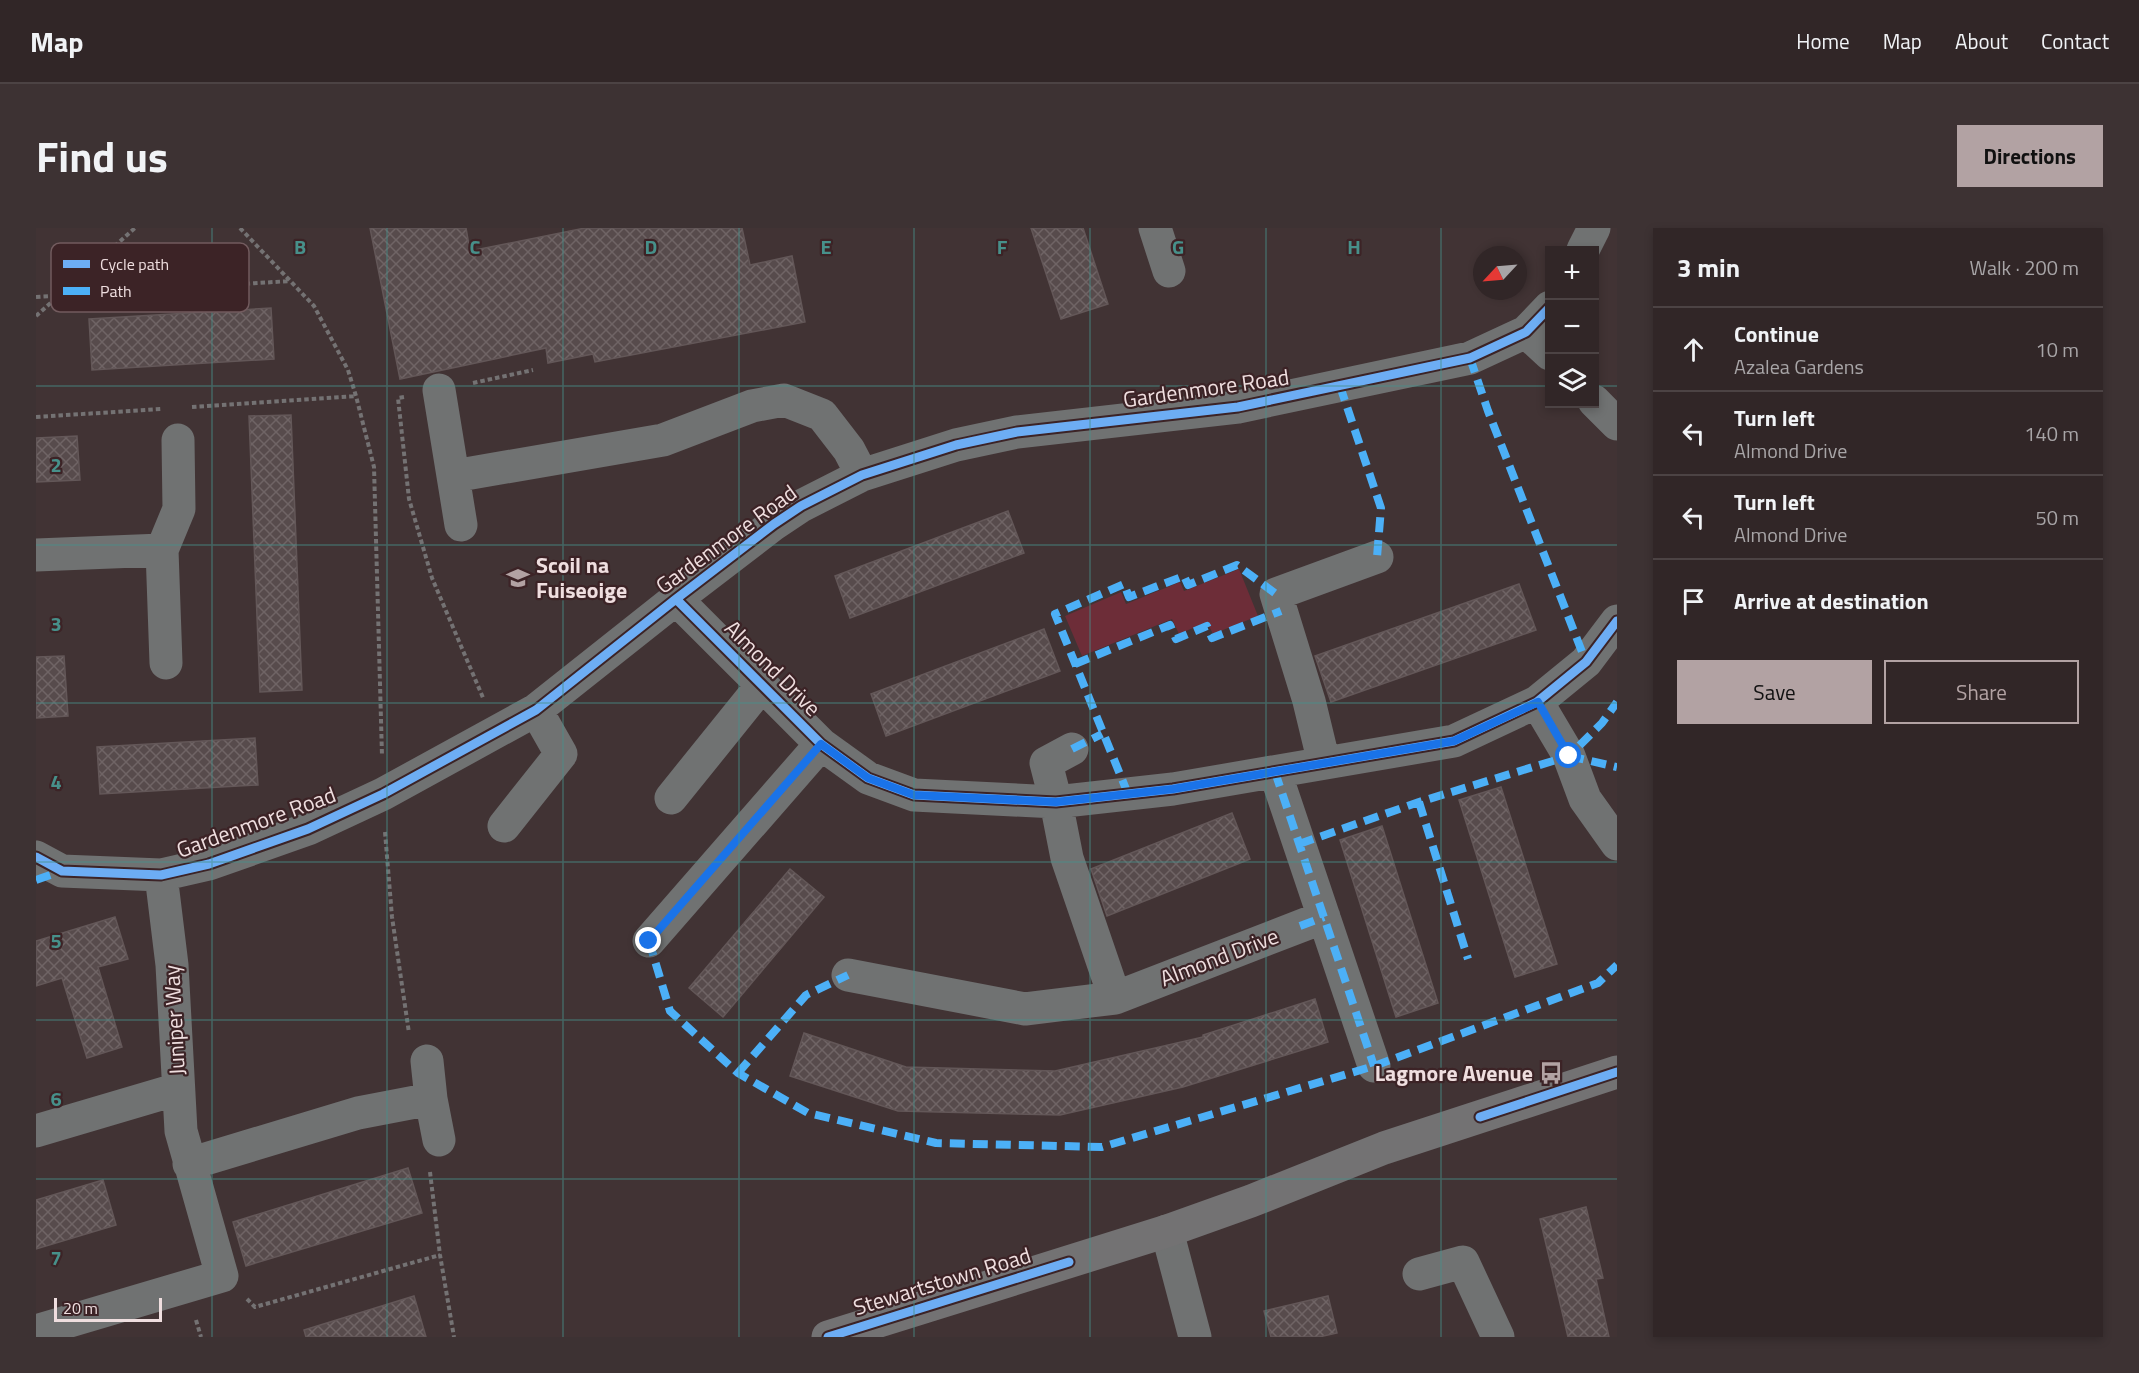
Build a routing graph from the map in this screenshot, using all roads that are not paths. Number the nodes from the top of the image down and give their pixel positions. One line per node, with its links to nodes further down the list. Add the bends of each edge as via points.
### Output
1 (1156, 228): 4 (street)
2 (1594, 228): 3 (street)
3 (1585, 246)
4 (1169, 271)
5 (1545, 312): 6 (street, Gardenmore Road)
6 (1526, 332): 7 (street); 12 (street, Gardenmore Road, via 1470,358 1413,371 1238,407 1017,432 956,445)
7 (1545, 349)
8 (440, 390): 13 (street)
9 (1599, 406): 10 (street)
10 (1617, 424)
11 (178, 440): 15 (street, via 179,509)
12 (862, 475): 13 (street, via 849,450 822,415 784,400 752,406 663,440); 18 (street, Gardenmore Road, via 801,506)
13 (454, 476): 14 (street)
14 (461, 525)
15 (162, 550): 16 (street); 20 (street)
16 (36, 555)
17 (1377, 556): 26 (street, via 1276,594)
18 (676, 598): 21 (street, Almond Drive); 23 (street, Gardenmore Road)
19 (1617, 621): 22 (street, Almond Drive, via 1586,662)
20 (166, 663)
21 (762, 685): 24 (street, Almond Drive); 28 (street)
22 (1538, 702): 26 (street, Almond Drive, via 1454,741); 31 (street, via 1569,756 1585,799)
23 (536, 710): 30 (street, via 561,754); 33 (street, Gardenmore Road, via 383,794 308,829 208,864)
24 (821, 744): 29 (street, Almond Drive, via 868,778 914,795); 35 (street, Almond Drive)
25 (1072, 749): 29 (street, via 1046,763)
26 (1324, 763): 27 (street, Almond Drive)
27 (1275, 772): 29 (street, Almond Drive); 34 (street)
28 (671, 798)
29 (1056, 802): 37 (street, via 1066,858)
30 (504, 826)
31 (1617, 844)
32 (36, 857): 33 (street, Gardenmore Road, via 62,871)
33 (161, 875): 41 (street, Juniper Way, via 172,965)
34 (1312, 922): 37 (street, Almond Drive); 39 (street)
35 (649, 941)
36 (848, 975): 37 (street, Almond Drive, via 1025,1009)
37 (1115, 998)
38 (428, 1061): 42 (street)
39 (1374, 1065)
40 (1617, 1071): 46 (main road, Stewartstown Road, via 1384,1148)
41 (178, 1089): 43 (street); 45 (street, Juniper Way, via 181,1131)
42 (431, 1099): 44 (street); 45 (street, via 358,1113)
43 (36, 1131)
44 (439, 1140)
45 (189, 1164): 48 (street, Juniper Way, via 222,1276)
46 (1167, 1231): 49 (main road, Stewartstown Road); 50 (street)
47 (1419, 1274): 51 (street, via 1463,1262)
48 (36, 1331)
49 (828, 1337)
50 (1195, 1337)
51 (1498, 1337)

